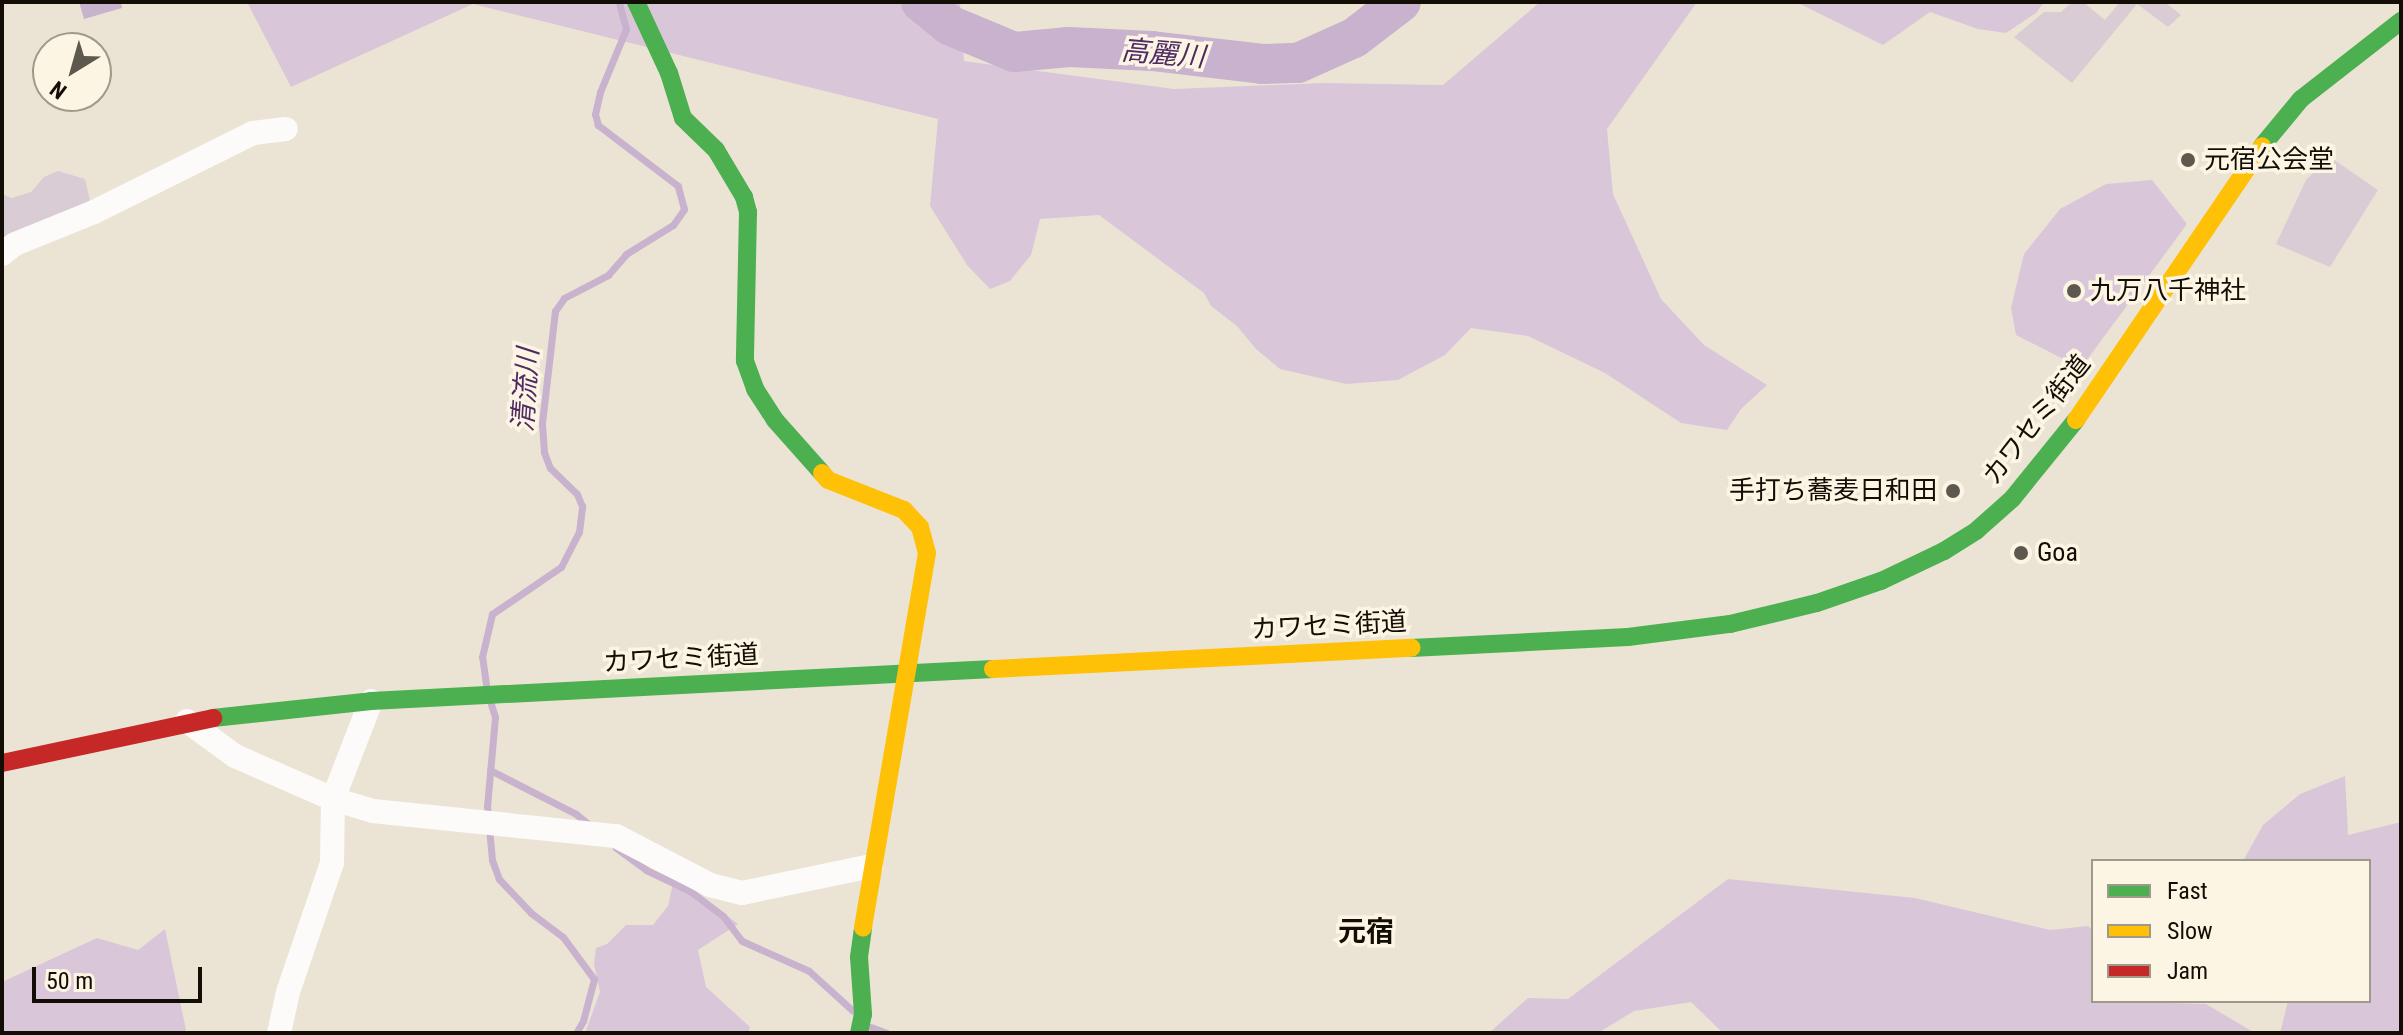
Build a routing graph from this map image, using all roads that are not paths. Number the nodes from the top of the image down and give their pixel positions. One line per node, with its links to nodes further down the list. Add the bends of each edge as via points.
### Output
1 (636, 2): 5 (street, via 683,118 716,150 744,197 745,361 755,389 828,480 904,510 920,527 927,553)
2 (2401, 21): 5 (street, カワセミ街道, via 2276,125 2078,418 2012,499 1955,544 1881,581 1730,624 1628,637)
3 (286, 129): 4 (street, via 253,133)
4 (2, 254)
5 (907, 673): 6 (street, カワセミ街道); 10 (street)
6 (371, 701): 7 (street, カワセミ街道); 9 (street)
7 (187, 721): 8 (street, カワセミ街道); 9 (street, via 235,756)
8 (2, 763)
9 (333, 799): 10 (street, via 373,811 616,836 710,885 742,893); 11 (street, via 332,863)
10 (871, 866): 12 (street, via 859,957)
11 (279, 1033)
12 (859, 1033)

